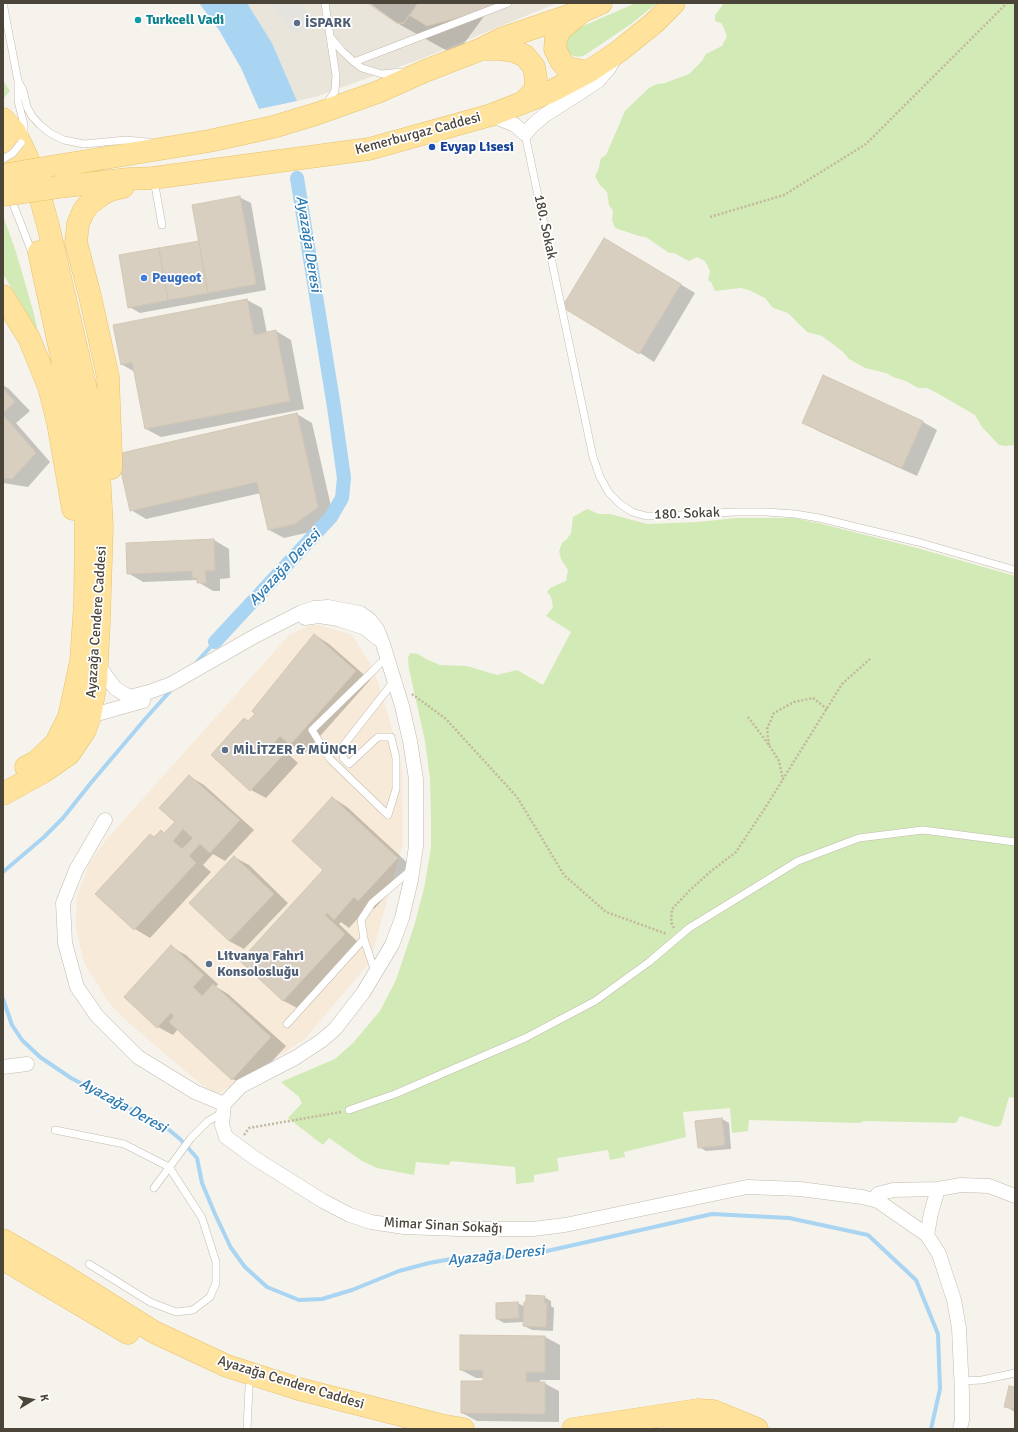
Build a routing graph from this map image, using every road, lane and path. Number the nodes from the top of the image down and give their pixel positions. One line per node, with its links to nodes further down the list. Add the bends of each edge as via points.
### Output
1 (3, 3): 8 (lane)
2 (508, 3): 11 (lane)
3 (674, 3): 10 (main road, Kemerburgaz Caddesi)
4 (1007, 3): 25 (path, via 866,144 784,195)
5 (326, 5): 7 (lane)
6 (592, 7): 9 (main road, via 501,39); 13 (main road, via 561,29 556,38 555,49 567,68)
7 (331, 38): 11 (lane); 16 (lane, via 336,76 335,91 327,105)
8 (6, 40): 14 (lane)
9 (479, 50): 12 (main road); 15 (main road, via 500,49 525,56 534,67 536,79 535,90)
10 (618, 52): 13 (main road, Kemerburgaz Caddesi); 19 (street, via 598,81 545,115)
11 (354, 62): 12 (lane, via 362,68 382,74)
12 (424, 71): 16 (main road, via 378,92)
13 (588, 72): 15 (main road, Kemerburgaz Caddesi)
14 (18, 80): 20 (lane, via 18,101 24,135); 21 (lane, via 32,116 50,133 64,140 84,144 126,140 149,142)
15 (524, 102): 17 (main road, Kemerburgaz Caddesi)
16 (316, 114): 21 (main road, via 273,127)
17 (491, 114): 19 (street, via 514,125); 23 (main road, Kemerburgaz Caddesi, via 369,149)
18 (3, 119): 29 (main road, via 15,132 27,157 48,225 91,411 99,473)
19 (525, 134): 30 (lane, 180. Sokak, via 594,457 606,488 620,504 632,512 646,516 758,512 819,518 918,542)
20 (12, 144): 22 (lane, bridge, via 13,153); 28 (main road, via 13,166 39,251)
21 (164, 149): 24 (main road, bridge, via 44,168)
22 (3, 158)
23 (154, 178): 24 (main road, Kemerburgaz Caddesi, bridge, via 58,188); 26 (lane); 29 (main road, via 110,190 95,198 83,212 78,224 76,242 108,377 111,457 109,490)
24 (4, 183): 28 (lane)
25 (710, 217)
26 (162, 225)
27 (3, 296): 31 (main road, via 40,363 58,423 75,522)
28 (51, 310): 31 (main road, via 74,414 83,474 86,512)
29 (102, 526): 34 (main road, Ayazağa Cendere Caddesi)
30 (1015, 570)
31 (85, 603): 41 (main road, Ayazağa Cendere Caddesi, via 80,662 69,717 56,743 36,762)
32 (385, 650): 35 (street); 35 (lane, via 312,730 330,759 388,815 396,789 396,758 391,737 378,737 349,764 343,758 343,746); 36 (street, via 365,628 338,619 309,617 294,622 213,664 177,688)
33 (870, 659): 37 (path, via 842,684)
34 (97, 664): 36 (street, via 121,693 129,697); 38 (main road, Ayazağa Cendere Caddesi)
35 (394, 681): 46 (street, via 410,741 416,779 416,839); 47 (path, via 446,719 517,796 564,876 606,912)
36 (150, 695): 38 (street)
37 (827, 709): 40 (path, via 813,698 794,702 774,713 767,729); 42 (path)
38 (90, 716): 43 (main road, Ayazağa Cendere Caddesi, via 85,730 69,754)
39 (748, 717): 40 (path)
40 (770, 745): 42 (path, via 779,761)
41 (3, 778)
42 (783, 780): 47 (path, via 736,852 710,872 672,909 671,922)
43 (3, 794)
44 (105, 820): 53 (street, via 76,870 63,903 65,944 77,987 97,1016 138,1057)
45 (1015, 842): 47 (lane, via 923,830 859,838 798,861)
46 (412, 868): 48 (lane, via 372,903 361,920); 49 (street, via 402,918 392,945)
47 (677, 938): 54 (lane, via 595,1001 525,1038 394,1094)
48 (364, 939): 49 (lane); 50 (lane)
49 (376, 973): 53 (street, via 336,1029 295,1058 241,1086)
50 (286, 1024)
51 (27, 1064): 52 (street)
52 (3, 1066)
53 (223, 1109): 56 (street, Mimar Sinan Sokağı, via 222,1125 226,1137); 57 (lane, via 191,1138)
54 (349, 1110): 56 (path, via 250,1128)
55 (55, 1130): 57 (lane, via 124,1144)
56 (236, 1144): 61 (street, Mimar Sinan Sokağı, via 310,1193 350,1215 371,1222 404,1227 533,1229 565,1225 747,1187 800,1189)
57 (169, 1167): 58 (lane); 65 (lane, via 202,1218 207,1233 216,1262 216,1283 210,1297 193,1310 176,1312 150,1302)
58 (154, 1188)
59 (938, 1189): 60 (street, via 961,1185 989,1186); 61 (street, via 893,1190 878,1194); 62 (street)
60 (1015, 1196)
61 (874, 1200): 62 (street, Mimar Sinan Sokağı)
62 (927, 1235): 67 (street, Mimar Sinan Sokağı, via 939,1254 954,1300 959,1328)
63 (3, 1240): 73 (main road, Ayazağa Cendere Caddesi, via 154,1332 227,1366 307,1390)
64 (3, 1259): 68 (main road, Ayazağa Cendere Caddesi, via 151,1346 224,1379)
65 (89, 1264)
66 (1015, 1373): 67 (lane, via 982,1380)
67 (961, 1381): 77 (street, Mimar Sinan Sokağı)
68 (249, 1387): 71 (lane); 72 (main road, Ayazağa Cendere Caddesi)
69 (686, 1427): 75 (main road); 76 (main road, via 699,1424)
70 (746, 1428): 74 (main road, via 713,1411 698,1410)
71 (247, 1429)
72 (403, 1429)
73 (463, 1429)
74 (573, 1429)
75 (646, 1429)
76 (714, 1429)
77 (960, 1429)

